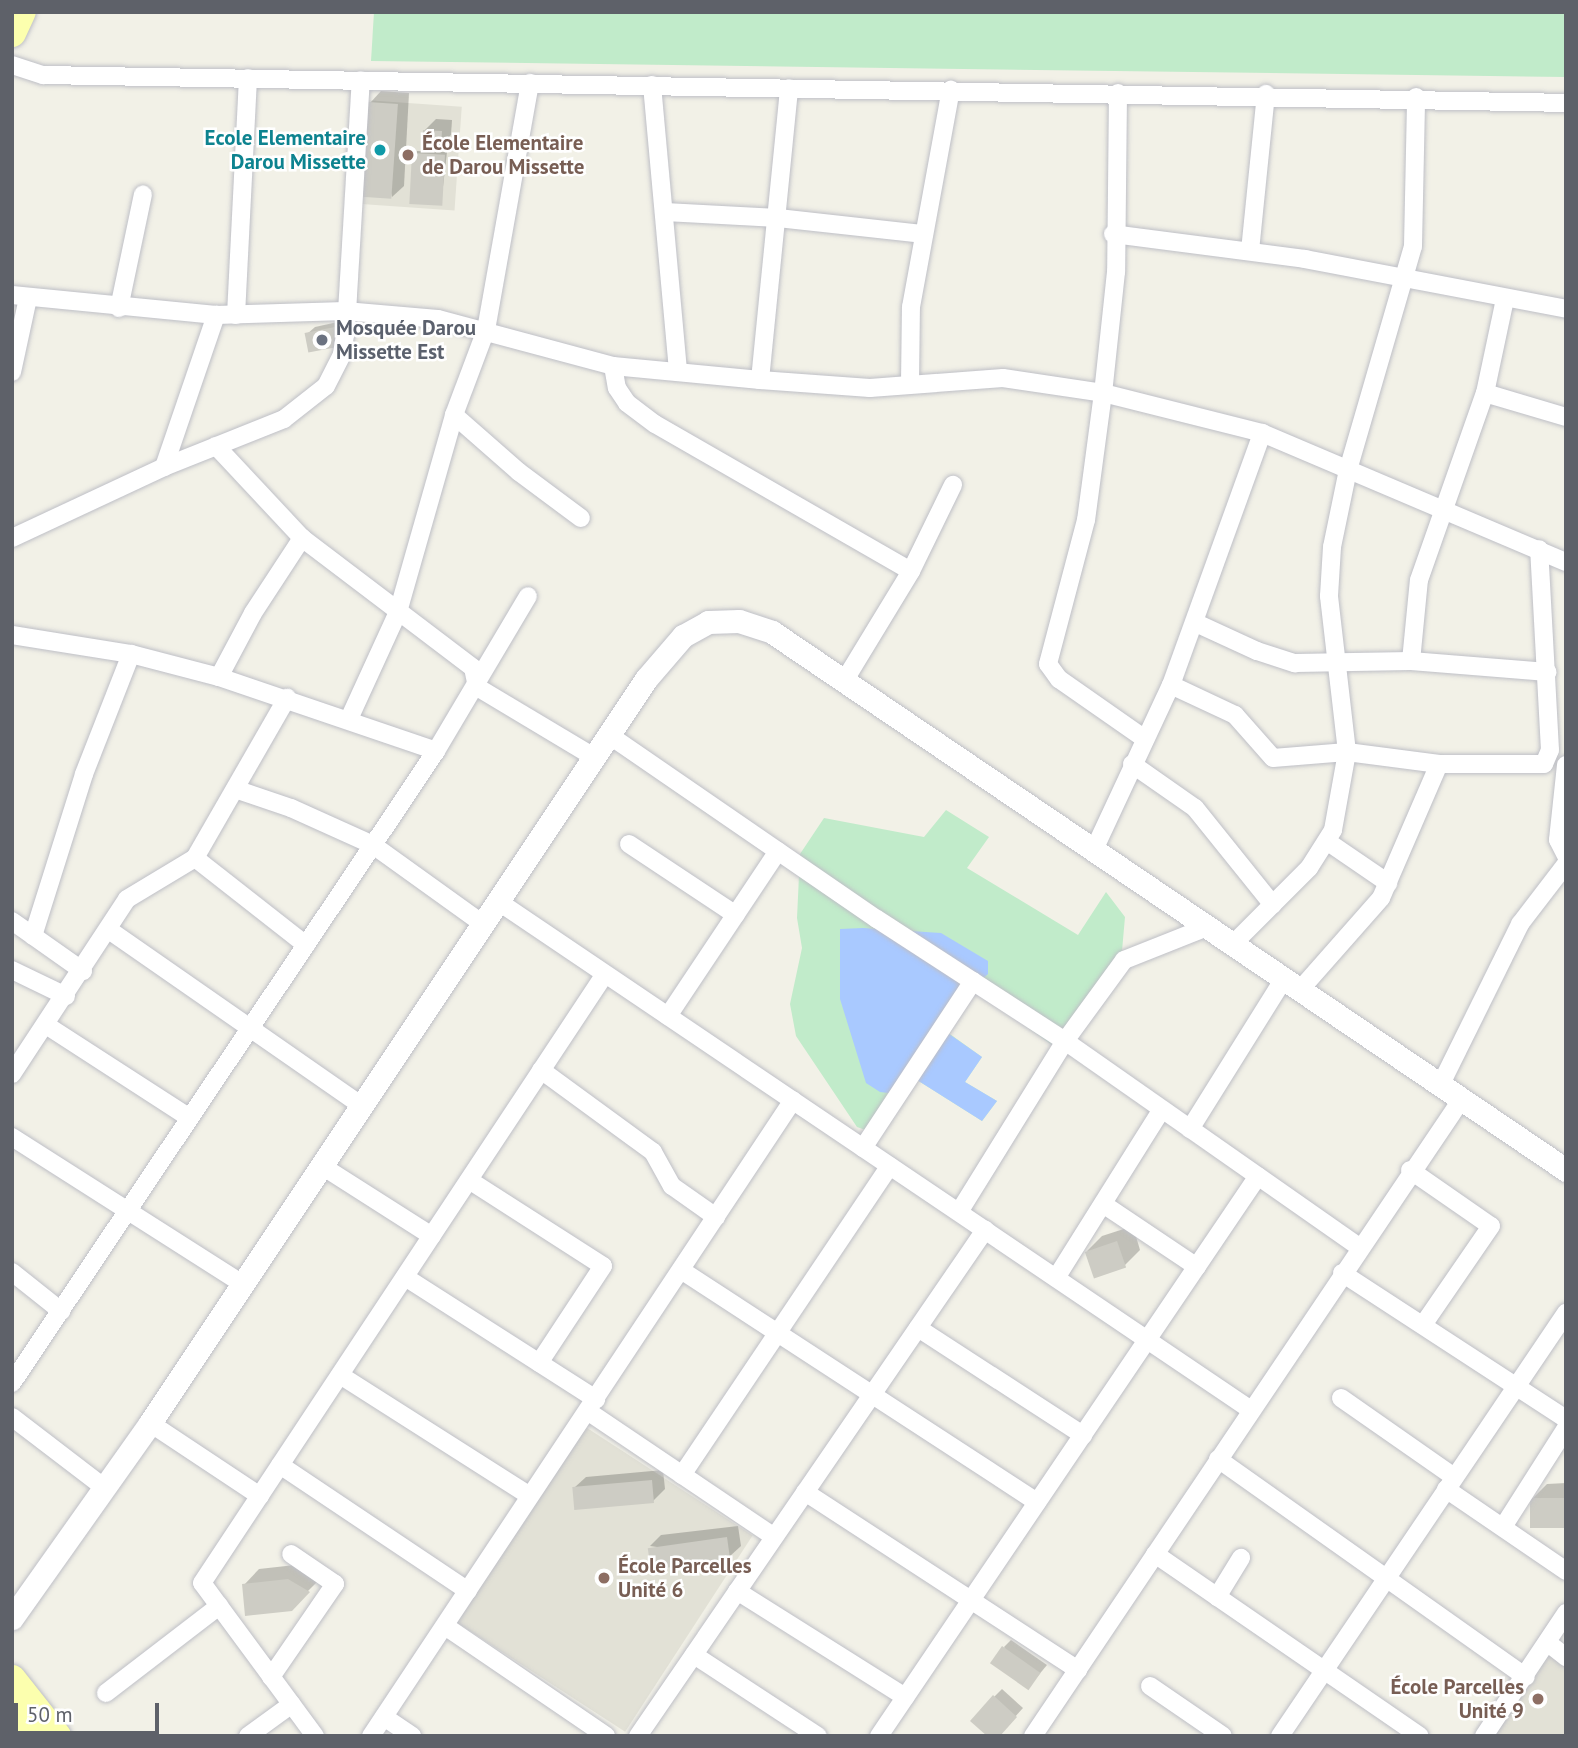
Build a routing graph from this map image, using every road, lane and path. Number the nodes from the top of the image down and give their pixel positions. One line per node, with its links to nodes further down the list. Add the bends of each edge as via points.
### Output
1 (22, 12): 2 (main road)
2 (12, 33)
3 (12, 65): 4 (street, via 43,75)
4 (248, 78): 5 (street); 27 (street)
5 (361, 80): 6 (street); 25 (street)
6 (530, 83): 7 (street); 28 (street)
7 (652, 85): 8 (street); 15 (street)
8 (789, 88): 9 (street); 16 (street)
9 (951, 90): 10 (street); 17 (street)
10 (1118, 93): 11 (street); 18 (street)
11 (1266, 94): 12 (street); 19 (street)
12 (1416, 97): 13 (street); 20 (street, via 1411,157 1416,222)
13 (1566, 103)
14 (143, 194): 23 (street)
15 (665, 212): 16 (street); 30 (street)
16 (778, 218): 17 (street); 32 (street)
17 (924, 234): 33 (street, via 911,307)
18 (1113, 234): 19 (street); 34 (street, via 1115,272)
19 (1250, 251): 20 (street)
20 (1406, 276): 22 (street); 41 (street)
21 (20, 296): 23 (street); 31 (street)
22 (1505, 299): 24 (street); 35 (street)
23 (119, 308): 26 (street)
24 (1566, 309)
25 (345, 312): 27 (street); 28 (street, via 438,319); 39 (street, via 342,354 326,386 284,419)
26 (216, 315): 27 (street); 40 (street)
27 (236, 315)
28 (486, 330): 29 (street); 36 (street)
29 (613, 366): 30 (street); 49 (street, via 617,388 627,402 655,424)
30 (678, 372): 32 (street)
31 (12, 373)
32 (760, 380): 33 (street, via 870,388)
33 (909, 384): 34 (street, via 1003,378)
34 (1103, 393): 38 (street); 65 (street, via 1086,520 1048,664 1059,679)
35 (1485, 393): 37 (street); 43 (street)
36 (454, 415): 44 (street); 51 (street)
37 (1566, 417)
38 (1262, 433): 41 (street); 52 (street)
39 (216, 446): 40 (street); 46 (street)
40 (164, 467): 45 (street)
41 (1348, 470): 43 (street); 56 (street, via 1331,572)
42 (953, 485): 49 (street)
43 (1444, 510): 47 (street); 55 (street, via 1419,580)
44 (581, 518)
45 (12, 538)
46 (302, 538): 51 (street); 58 (street, via 253,613)
47 (1539, 549): 48 (street); 57 (street)
48 (1566, 562)
49 (911, 571): 59 (street)
50 (528, 596): 61 (street)
51 (398, 612): 61 (street, via 473,668); 63 (street)
52 (1196, 623): 56 (street, via 1280,660); 60 (street)
53 (12, 635): 54 (street)
54 (131, 654): 58 (street); 90 (street, via 84,774)
55 (1411, 661): 56 (street); 57 (street)
56 (1338, 662): 67 (street)
57 (1548, 672): 68 (street)
58 (219, 677): 62 (street)
59 (843, 683): 64 (street, via 758,626 708,622 690,630 667,651); 78 (street)
60 (1171, 685): 65 (street); 67 (street, via 1235,715 1273,758)
61 (477, 687): 66 (street); 69 (street)
62 (287, 698): 63 (street); 73 (street)
63 (349, 719): 66 (street)
64 (609, 735): 69 (street); 77 (street)
65 (1145, 739): 70 (street)
66 (436, 751): 76 (street)
67 (1347, 752): 71 (street); 74 (street)
68 (1558, 753): 71 (street, via 1541,765)
69 (594, 757): 83 (street)
70 (1132, 764): 78 (street); 84 (street, via 1195,808)
71 (1439, 764): 82 (street)
72 (1566, 765): 79 (street, via 1558,840)
73 (235, 789): 76 (street); 80 (street)
74 (1328, 842): 82 (street); 84 (street)
75 (629, 844): 85 (street)
76 (373, 845): 87 (street); 91 (street)
77 (778, 851): 85 (street); 96 (street)
78 (1093, 852): 88 (street)
79 (1566, 856)
80 (195, 859): 89 (street, via 137,890); 91 (street)
81 (1566, 864): 105 (street, via 1520,924)
82 (1388, 883): 97 (street, via 1381,898)
83 (499, 902): 87 (street); 95 (street)
84 (1273, 905): 92 (street)
85 (736, 915): 99 (street)
86 (12, 921): 90 (street)
87 (484, 924): 108 (street)
88 (1206, 927): 92 (street); 102 (street, via 1124,960)
89 (109, 930): 93 (street); 101 (street)
90 (33, 936): 93 (street)
91 (306, 945): 101 (street)
92 (1232, 945): 97 (street)
93 (83, 971): 98 (street)
94 (13, 972): 98 (street)
95 (605, 974): 99 (street); 103 (street)
96 (973, 981): 102 (street); 113 (street)
97 (1291, 986): 105 (street); 111 (street)
98 (66, 996): 100 (street)
99 (668, 1016): 106 (street)
100 (46, 1025): 104 (street); 110 (street)
101 (250, 1028): 108 (street); 110 (street)
102 (1065, 1041): 109 (street); 122 (street)
103 (541, 1070): 119 (street); 123 (street, via 653,1152 672,1186)
104 (12, 1074)
105 (1440, 1086): 107 (street)
106 (793, 1100): 113 (street); 123 (street)
107 (1461, 1100): 116 (street); 117 (street)
108 (362, 1106): 114 (street)
109 (1162, 1109): 111 (street); 120 (street)
110 (190, 1118): 121 (street)
111 (1190, 1129): 118 (street)
112 (12, 1136): 121 (street)
113 (863, 1148): 115 (street)
114 (322, 1166): 125 (street); 133 (street)
115 (890, 1166): 122 (street); 138 (street)
116 (1410, 1170): 126 (street); 136 (street, via 1491,1226)
117 (1566, 1170)
118 (1258, 1176): 126 (street); 127 (street)
119 (469, 1180): 125 (street); 140 (street, via 603,1266)
120 (1103, 1204): 127 (street); 132 (street)
121 (128, 1210): 133 (street); 134 (street)
122 (959, 1212): 124 (street)
123 (716, 1217): 128 (street)
124 (985, 1230): 132 (street); 137 (street)
125 (432, 1236): 131 (street)
126 (1359, 1247): 130 (street)
127 (1197, 1266): 139 (street)
128 (681, 1270): 138 (street); 146 (street)
129 (12, 1272): 134 (street)
130 (1342, 1273): 136 (street); 147 (street)
131 (405, 1277): 140 (street); 141 (street)
132 (1056, 1278): 139 (street)
133 (243, 1283): 150 (street)
134 (61, 1311): 142 (street)
135 (1566, 1313): 143 (street)
136 (1423, 1325): 143 (street)
137 (918, 1328): 144 (street); 152 (street)
138 (778, 1333): 144 (street); 155 (street)
139 (1147, 1340): 147 (street); 152 (street)
140 (539, 1363): 146 (street)
141 (340, 1375): 154 (street); 160 (street)
142 (12, 1384)
143 (1516, 1386): 149 (street); 156 (street)
144 (872, 1394): 158 (street); 161 (street)
145 (1341, 1398): 156 (street)
146 (593, 1405): 155 (street); 160 (street)
147 (1251, 1410): 153 (street)
148 (12, 1417): 157 (street)
149 (1566, 1419)
150 (150, 1423): 157 (street); 159 (street)
151 (1566, 1428): 162 (street)
152 (1083, 1435): 161 (street)
153 (1218, 1459): 165 (street); 168 (street)
154 (280, 1465): 159 (street); 169 (street)
155 (682, 1475): 163 (street)
156 (1449, 1483): 162 (street); 168 (street)
157 (104, 1488): 175 (street)
158 (805, 1492): 163 (street); 172 (street)
159 (260, 1496): 173 (street, via 202,1583)
160 (530, 1496): 169 (street)
161 (1037, 1502): 172 (street)
162 (1503, 1527): 167 (street)
163 (774, 1537): 170 (street)
164 (291, 1554): 182 (street, via 335,1584)
165 (1155, 1554): 171 (street); 180 (street)
166 (1241, 1558): 171 (street)
167 (1566, 1571)
168 (1387, 1577): 181 (street); 183 (street)
169 (468, 1591): 176 (street)
170 (737, 1591): 178 (street); 187 (street)
171 (1217, 1597): 181 (street)
172 (971, 1600): 180 (street); 187 (street)
173 (219, 1606): 182 (street); 186 (street)
174 (1566, 1613): 177 (street)
175 (12, 1618)
176 (444, 1626): 189 (street); 197 (street)
177 (1548, 1643): 179 (street); 183 (street)
178 (694, 1655): 198 (street); 199 (street)
179 (1566, 1657)
180 (1078, 1670): 201 (street)
181 (1325, 1670): 203 (street); 204 (street)
182 (271, 1676): 188 (street)
183 (1526, 1678): 205 (street)
184 (12, 1679): 192 (main road)
185 (1150, 1686): 202 (street)
186 (106, 1693)
187 (905, 1697): 200 (street)
188 (292, 1704): 193 (street); 194 (street)
189 (384, 1717): 195 (street); 196 (street)
190 (12, 1718): 191 (main road)
191 (27, 1736)
192 (57, 1736)
193 (248, 1736)
194 (315, 1736)
195 (372, 1736)
196 (412, 1736)
197 (606, 1736)
198 (638, 1736)
199 (818, 1736)
200 (880, 1736)
201 (1032, 1736)
202 (1223, 1736)
203 (1280, 1736)
204 (1420, 1736)
205 (1483, 1736)

